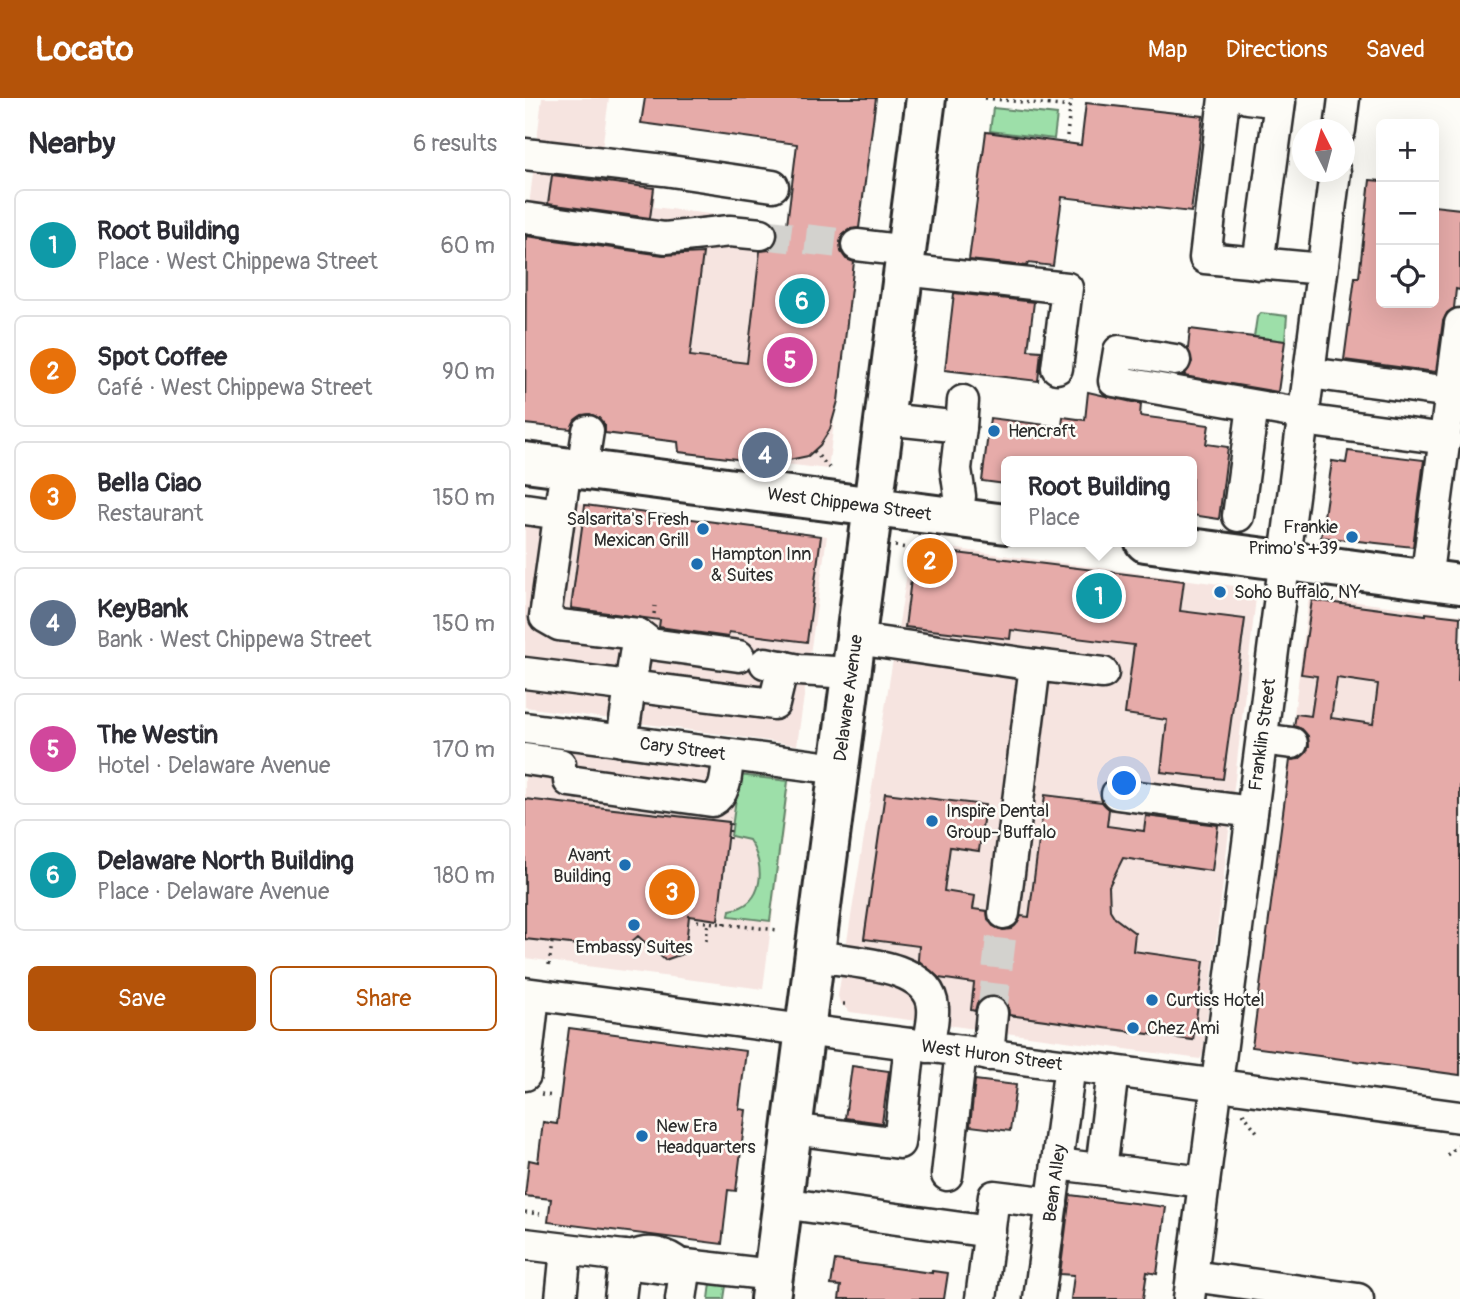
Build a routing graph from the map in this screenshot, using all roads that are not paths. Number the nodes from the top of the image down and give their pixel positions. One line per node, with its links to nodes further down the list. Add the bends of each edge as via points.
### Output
1 (926, 98): 12 (main road, Delaware Avenue)
2 (1224, 98): 13 (street, via 1205,258)
3 (1247, 98): 13 (street, via 1280,102)
4 (1344, 98): 5 (street)
5 (1341, 119)
6 (525, 154): 8 (street)
7 (1334, 182): 14 (street, Franklin Street)
8 (773, 186)
9 (525, 218): 10 (street, via 665,237 730,231)
10 (761, 234)
11 (857, 245): 12 (street)
12 (905, 260): 17 (street, via 1066,288); 22 (main road, Delaware Avenue)
13 (1258, 264): 14 (street)
14 (1322, 269): 18 (street, Franklin Street)
15 (1460, 324): 19 (street)
16 (1175, 359): 20 (street, via 1119,351 1114,381)
17 (1057, 368)
18 (1309, 373): 19 (street); 21 (street, Franklin Street)
19 (1454, 401): 24 (street)
20 (1253, 406): 21 (street); 30 (street)
21 (1303, 417): 24 (street); 34 (street, Franklin Street)
22 (885, 419): 27 (main road, Delaware Avenue); 31 (street, via 962,414)
23 (588, 431): 26 (street)
24 (1445, 439): 35 (street)
25 (525, 462): 26 (main road, West Chippewa Street)
26 (574, 468): 27 (main road, West Chippewa Street); 29 (street)
27 (873, 507): 31 (main road, West Chippewa Street); 38 (main road, Delaware Avenue)
28 (525, 509): 29 (street)
29 (560, 514): 36 (street)
30 (1238, 516)
31 (957, 518): 32 (main road, West Chippewa Street)
32 (1001, 523)
33 (1182, 547): 34 (main road)
34 (1284, 561): 35 (main road); 45 (street, Franklin Street)
35 (1443, 582)
36 (535, 616): 37 (street, via 559,625)
37 (638, 634): 39 (street, via 650,644); 43 (street)
38 (854, 656): 39 (street, via 799,670); 40 (street); 50 (main road, Delaware Avenue)
39 (762, 662): 43 (street, via 774,704)
40 (1035, 665): 42 (street); 53 (street)
41 (525, 673): 43 (street)
42 (1103, 673)
43 (631, 687): 46 (street)
44 (525, 728): 46 (street, Cary Street)
45 (1262, 739): 47 (street); 52 (street, Franklin Street)
46 (622, 741): 48 (street, Cary Street)
47 (1292, 743)
48 (728, 755): 49 (street, via 724,788 712,801 565,772); 50 (street, Cary Street)
49 (525, 759)
50 (839, 769): 54 (main road, Delaware Avenue)
51 (1117, 794): 52 (street)
52 (1252, 812): 63 (street, Franklin Street)
53 (1004, 913)
54 (815, 956): 57 (main road, Delaware Avenue); 58 (street, via 900,970 924,986 934,1006)
55 (530, 994): 57 (street, West Huron Street); 62 (street)
56 (992, 1013): 59 (street)
57 (806, 1030): 58 (street, West Huron Street); 65 (main road, Delaware Avenue)
58 (919, 1046): 59 (street, West Huron Street); 65 (street, via 899,1143)
59 (975, 1053): 60 (street, West Huron Street); 68 (street)
60 (1070, 1065): 61 (street, West Huron Street); 66 (street, Bean Alley)
61 (1112, 1071): 63 (street, West Huron Street); 67 (street)
62 (525, 1075)
63 (1217, 1085): 64 (street, West Huron Street); 69 (street, Franklin Street)
64 (1460, 1117)
65 (792, 1129): 70 (main road, Delaware Avenue)
66 (1057, 1164): 67 (street); 71 (street, Bean Alley)
67 (1101, 1169): 69 (street)
68 (947, 1175)
69 (1204, 1182): 78 (street, Franklin Street)
70 (782, 1203): 72 (street); 77 (main road, Delaware Avenue)
71 (1052, 1203): 72 (street, via 995,1196); 83 (street, Bean Alley)
72 (990, 1232): 82 (street)
73 (525, 1244): 74 (street)
74 (566, 1250): 75 (street); 79 (street)
75 (629, 1257): 76 (street, via 643,1252 669,1255); 80 (street)
76 (683, 1265): 77 (street); 81 (street)
77 (771, 1287)
78 (1191, 1287): 84 (street)
79 (561, 1299)
80 (620, 1299)
81 (681, 1299)
82 (981, 1299)
83 (1039, 1299)
84 (1358, 1299)

